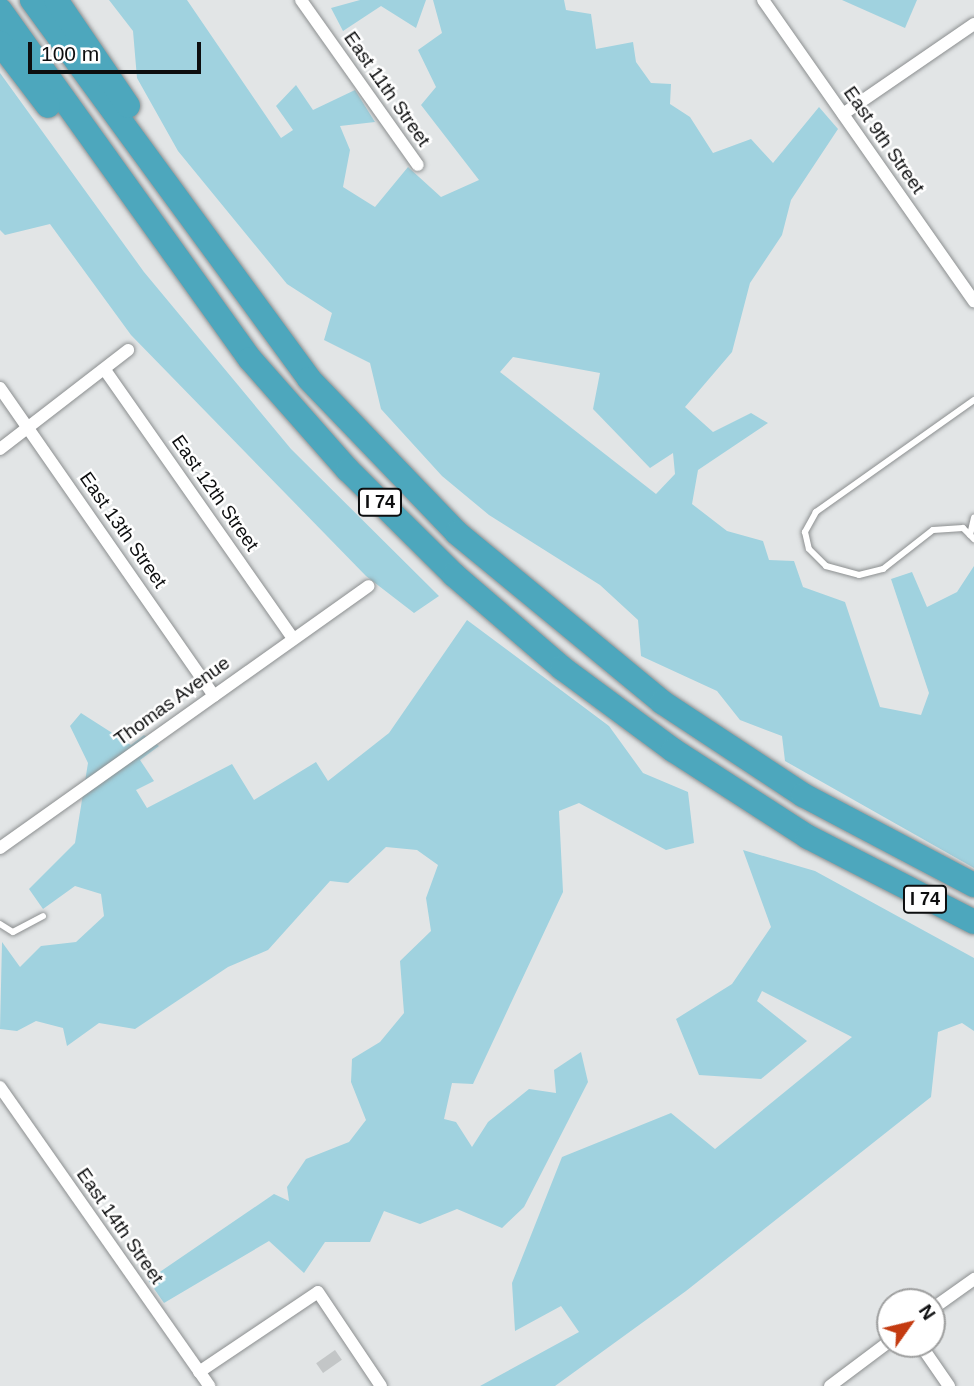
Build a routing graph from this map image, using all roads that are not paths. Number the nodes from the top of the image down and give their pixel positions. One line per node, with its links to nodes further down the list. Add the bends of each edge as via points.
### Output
1 (32, 0): 10 (highway, I 74)
2 (56, 0): 10 (highway, via 187,191)
3 (301, 0): 9 (street, East 11th Street)
4 (763, 0): 8 (street, East 9th Street)
5 (0, 10): 13 (highway, I 74)
6 (974, 24): 8 (street)
7 (0, 43): 13 (highway, via 190,300)
8 (843, 114): 11 (street, East 9th Street)
9 (418, 166)
10 (246, 296): 25 (highway, I 74, via 363,438 457,533 551,615 662,702 803,795)
11 (974, 302)
12 (128, 350): 14 (street)
13 (250, 359): 27 (highway, I 74, via 348,470 444,566 562,668 673,750 808,837)
14 (105, 370): 17 (street); 22 (street, East 12th Street)
15 (0, 388): 17 (street, East 13th Street)
16 (974, 400): 20 (lane, via 816,512 805,532 809,549 820,561 839,572 859,575 883,569 933,530 954,526)
17 (29, 428): 18 (street); 23 (street, East 13th Street)
18 (0, 449)
19 (974, 517): 20 (lane)
20 (972, 537)
21 (368, 586): 22 (street, Thomas Avenue)
22 (293, 638): 23 (street, Thomas Avenue)
23 (214, 696): 24 (street, Thomas Avenue)
24 (0, 848)
25 (974, 885)
26 (43, 916): 28 (lane, via 13,932)
27 (974, 922)
28 (0, 924)
29 (0, 1087): 34 (street, East 14th Street)
30 (974, 1279): 31 (street)
31 (946, 1300)
32 (876, 1351): 37 (street)
33 (930, 1358): 38 (street)
34 (199, 1371): 35 (street, East 14th Street); 36 (street, via 318,1292)
35 (209, 1386)
36 (381, 1386)
37 (830, 1386)
38 (949, 1386)

